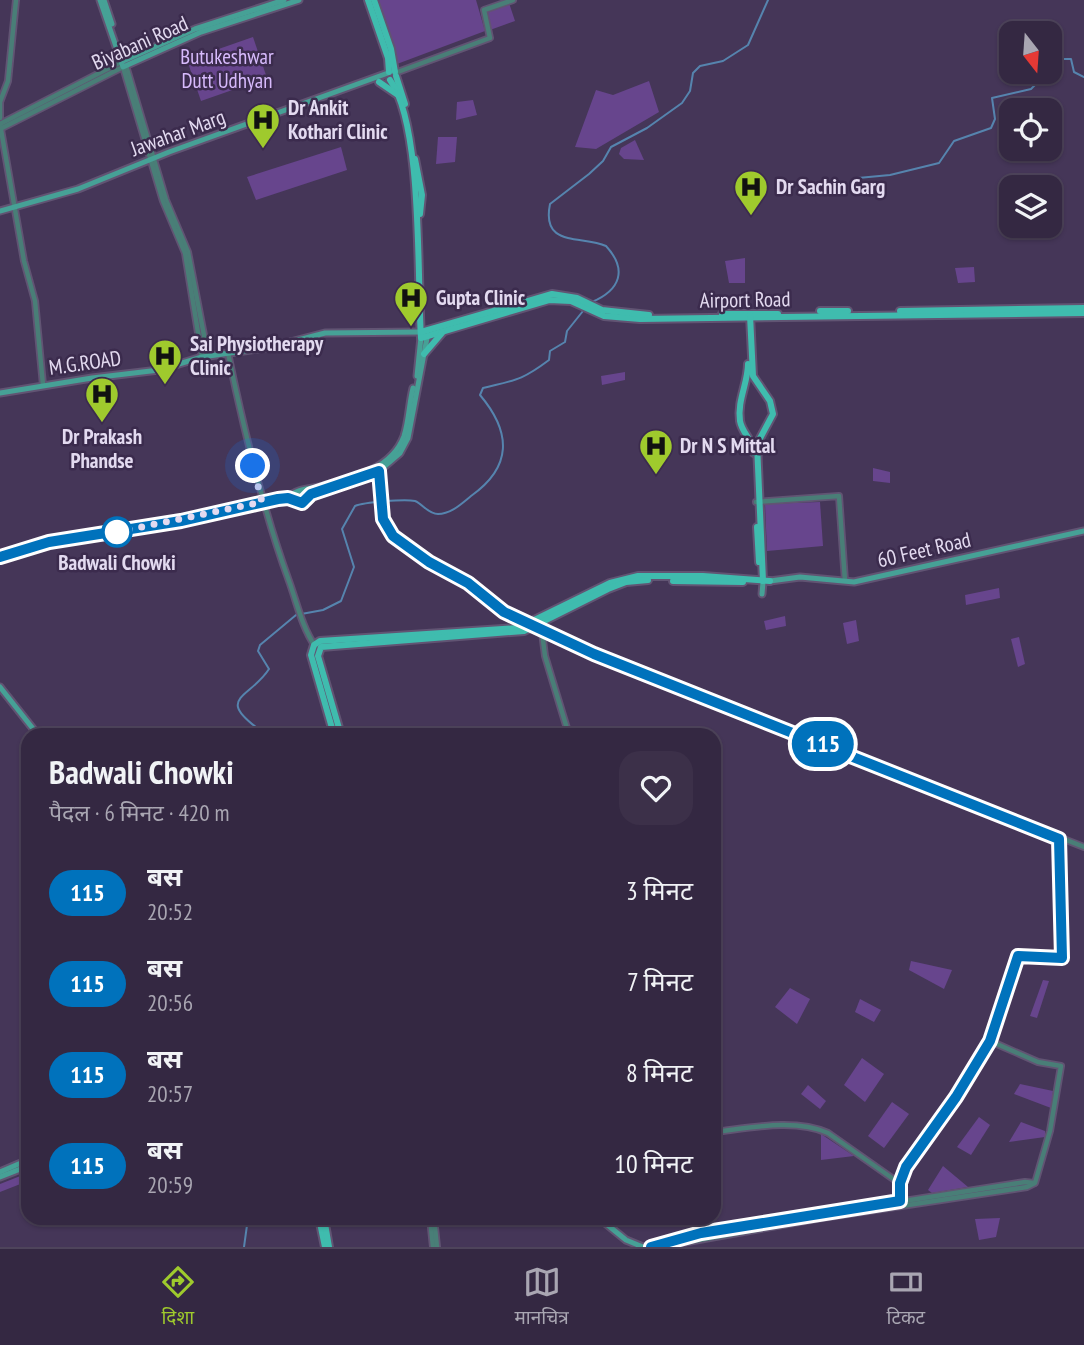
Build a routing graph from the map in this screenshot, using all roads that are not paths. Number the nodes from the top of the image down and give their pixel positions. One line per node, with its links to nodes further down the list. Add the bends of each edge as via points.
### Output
1 (16, 0): 13 (street, via 8,81)
2 (102, 0): 8 (main road)
3 (284, 0): 8 (main road, Biyabani Road, via 195,29)
4 (299, 0): 8 (main road, Biyabani Road, via 201,32)
5 (368, 0): 9 (main road)
6 (374, 0): 9 (main road, via 391,49)
7 (513, 0): 9 (street, via 484,10 490,38)
8 (124, 64): 15 (street, Biyabani Road); 16 (street)
9 (392, 75): 10 (main road); 11 (main road); 12 (main road); 23 (main road, via 404,93 422,195)
10 (379, 82): 11 (main road); 12 (main road)
11 (366, 83): 16 (main road, Jawahar Marg)
12 (399, 96): 23 (main road, via 417,197)
13 (1, 98): 14 (street)
14 (0, 118)
15 (0, 126): 17 (street, Biyabani Road)
16 (154, 158): 17 (main road, Jawahar Marg, via 78,189); 26 (street, via 163,201 185,253)
17 (16, 207): 18 (main road, Jawahar Marg); 27 (street, Biyabani Road, via 36,301)
18 (0, 211)
19 (581, 302): 21 (main road, Airport Road, via 598,312); 22 (main road, via 539,301); 23 (main road, via 551,293 539,295)
20 (1084, 310): 21 (main road, Airport Road)
21 (748, 315): 32 (main road, via 748,369 740,396 740,421 753,447); 32 (main road, via 753,376 773,414 757,444)
22 (442, 333): 23 (main road); 25 (main road)
23 (423, 334): 24 (main road, M.G.ROAD, via 325,333); 25 (main road); 29 (main road, via 404,437)
24 (228, 353): 26 (main road, M.G.ROAD); 31 (street)
25 (424, 354): 29 (main road, via 408,438 396,458)
26 (205, 356): 27 (main road, M.G.ROAD, via 159,370)
27 (43, 385): 28 (main road, M.G.ROAD)
28 (0, 393)
29 (379, 468): 30 (main road, via 294,492); 30 (main road, via 311,494 302,503); 38 (street, via 381,509 388,530 408,549)
30 (288, 498): 31 (main road)
31 (262, 502): 34 (main road, via 181,521 49,542); 40 (street)
32 (758, 502): 35 (main road); 36 (street, via 839,496)
33 (1084, 531): 36 (main road, 60 Feet Road)
34 (0, 557)
35 (763, 580): 36 (main road, 60 Feet Road); 37 (main road); 38 (main road, via 624,578)
36 (845, 582)
37 (762, 593)
38 (531, 626): 39 (street); 40 (main road, via 326,639)
39 (542, 631): 45 (street); 46 (street)
40 (316, 647): 43 (main road, via 313,664); 44 (main road)
41 (0, 687): 42 (main road)
42 (32, 728)
43 (332, 728)
44 (339, 728)
45 (567, 728)
46 (1059, 839): 47 (street); 48 (street, via 1062,958 1018,956)
47 (1084, 846)
48 (990, 1041): 54 (street); 55 (street, via 1038,1062 1061,1066 1035,1183)
49 (721, 1131): 54 (street, via 765,1126 816,1128)
50 (21, 1163): 52 (main road)
51 (21, 1169): 53 (main road)
52 (0, 1171)
53 (0, 1177)
54 (900, 1183): 55 (street)
55 (900, 1204): 62 (street)
56 (323, 1225): 60 (main road)
57 (433, 1225): 59 (street)
58 (608, 1225): 61 (main road)
59 (435, 1245)
60 (327, 1247)
61 (643, 1247)
62 (656, 1247)

